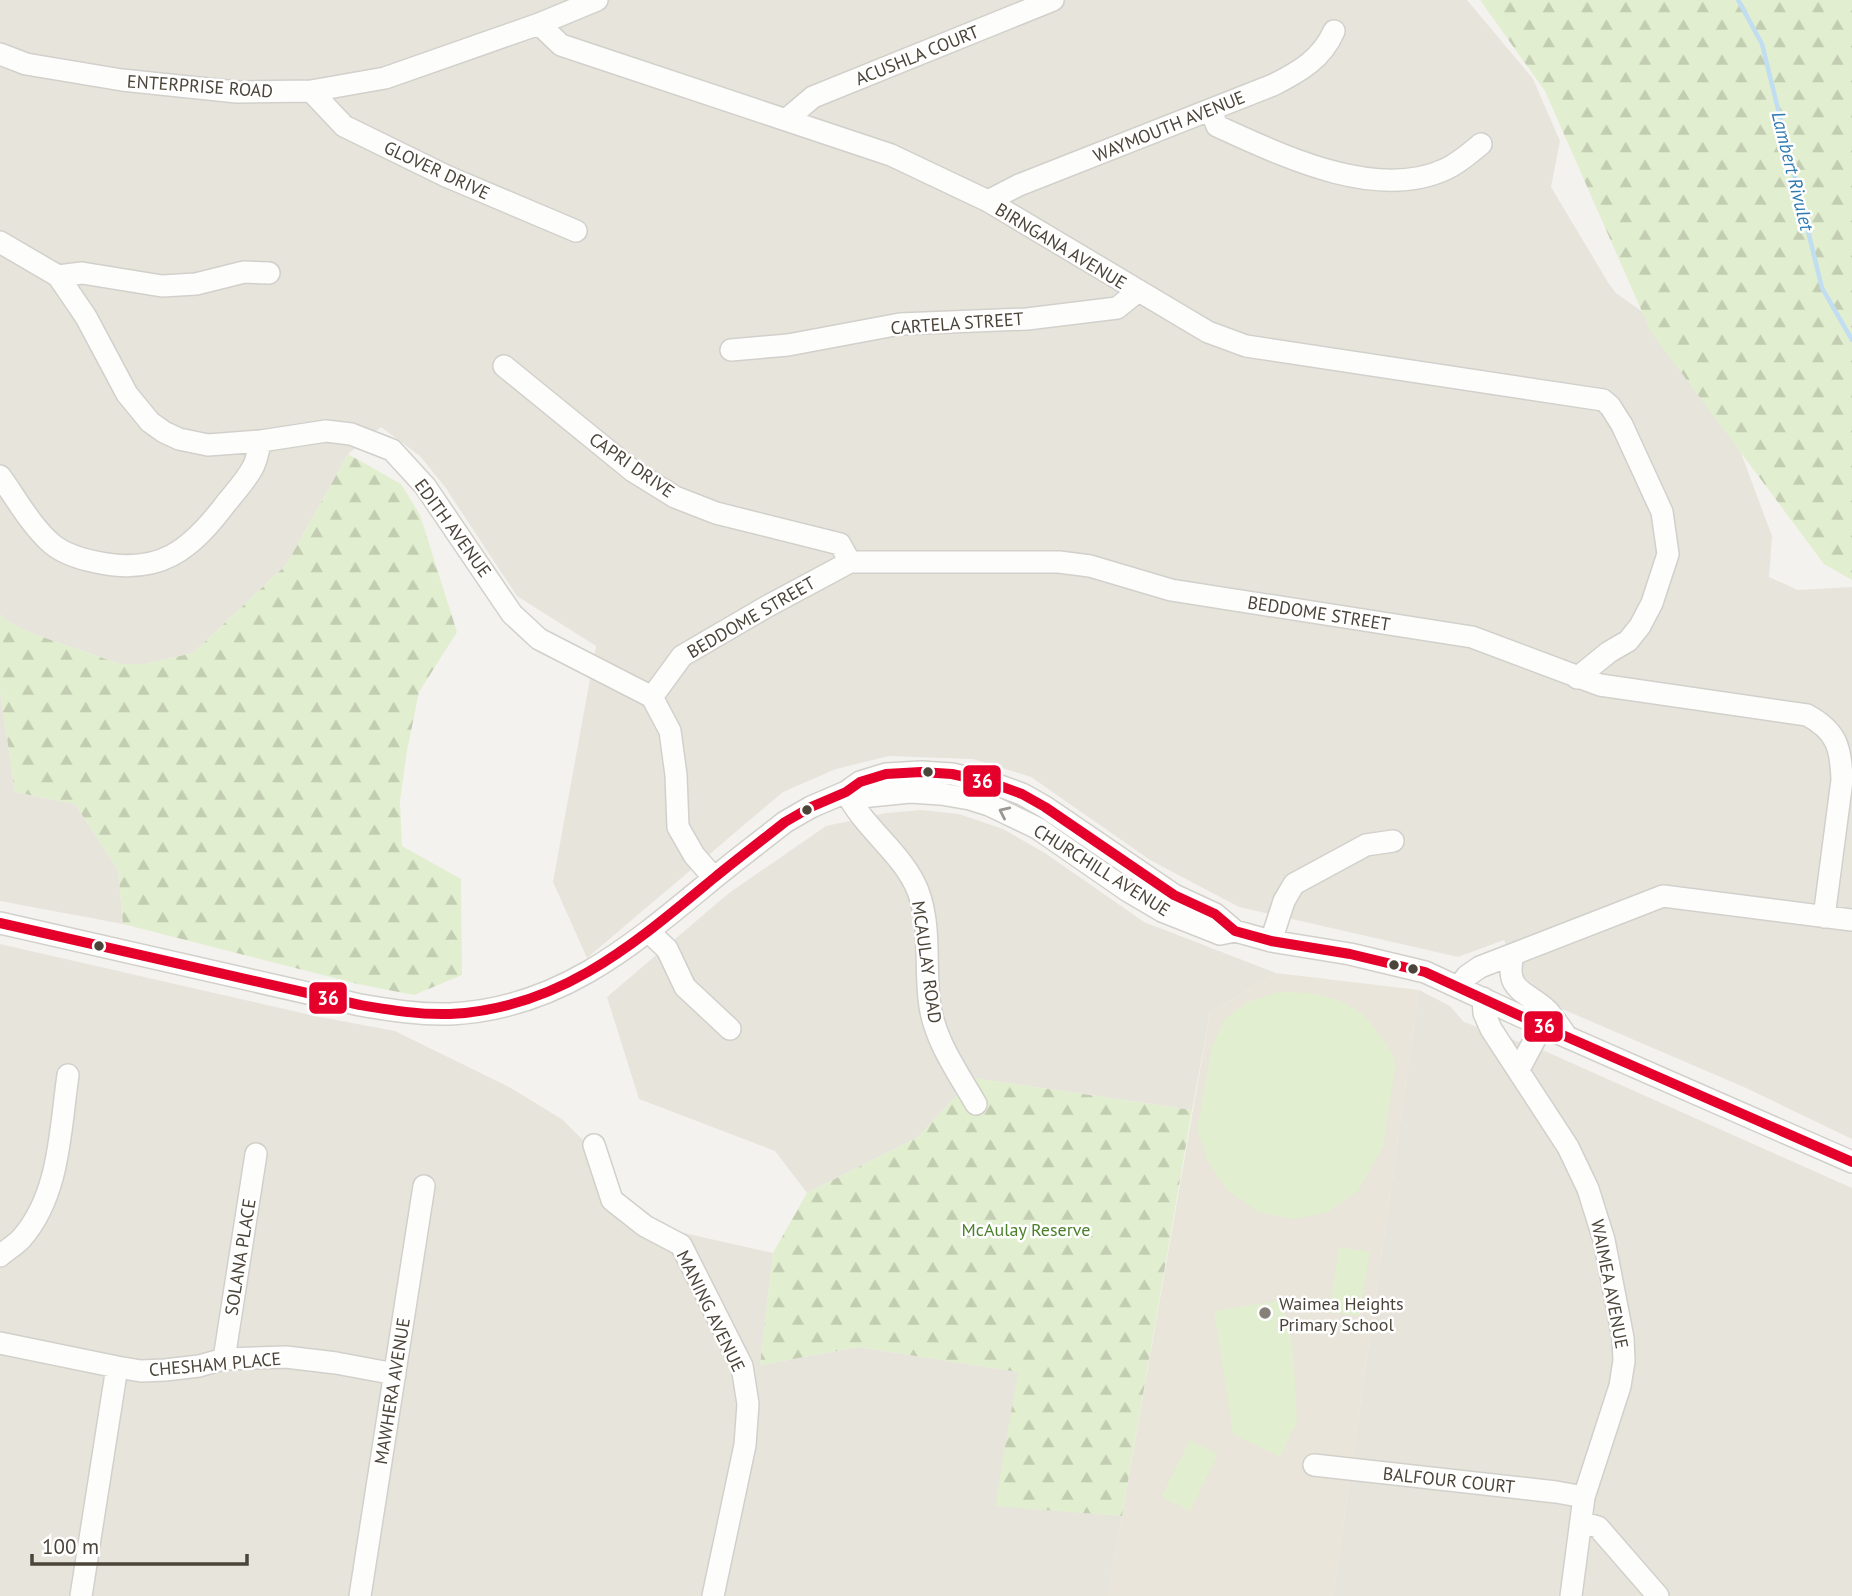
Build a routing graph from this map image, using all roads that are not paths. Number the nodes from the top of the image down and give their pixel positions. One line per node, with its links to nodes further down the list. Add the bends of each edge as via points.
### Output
1 (597, 0): 3 (street, ENTERPRISE ROAD)
2 (1053, 0): 8 (street, ACUSHLA COURT, via 813,97)
3 (539, 24): 6 (street, ENTERPRISE ROAD, via 385,78); 8 (street, BIRNGANA AVENUE, via 561,45)
4 (1334, 31): 7 (street, WAYMOUTH AVENUE, via 1328,45 1299,72)
5 (0, 54): 6 (street, ENTERPRISE ROAD, via 26,64 122,80 237,92)
6 (311, 91): 11 (street, GLOVER DRIVE, via 344,126)
7 (1211, 111): 9 (street, via 1217,126 1285,157 1311,167 1386,180 1406,180 1446,169); 10 (street, WAYMOUTH AVENUE)
8 (786, 119): 10 (street, BIRNGANA AVENUE, via 891,155)
9 (1481, 144)
10 (988, 201): 15 (street, BIRNGANA AVENUE)
11 (576, 231)
12 (0, 242): 14 (street, EDITH AVENUE)
13 (269, 273): 14 (street, via 244,272 196,284 162,286 82,273)
14 (58, 276): 18 (street, EDITH AVENUE, via 127,394 150,422 179,439 208,445)
15 (1137, 292): 16 (street, CARTELA STREET, via 1117,307 1027,319 900,324 788,345); 21 (street, BIRNGANA AVENUE, via 1208,332 1246,346 1602,400 1610,406 1662,512 1668,554 1640,626 1628,641)
16 (731, 350)
17 (504, 366): 20 (street, CAPRI DRIVE, via 633,471 675,497 716,513 840,544)
18 (261, 441): 19 (street, via 253,467 202,533 188,547 139,565 109,565 52,544); 22 (street, EDITH AVENUE, via 326,431 351,434 392,450 425,486 512,614 539,639)
19 (0, 476)
20 (850, 562): 21 (street, BEDDOME STREET, via 1090,566 1171,590 1472,637); 22 (street, BEDDOME STREET, via 682,656)
21 (1577, 678): 26 (street, BEDDOME STREET, via 1807,715 1824,724 1842,758 1842,780)
22 (652, 697): 25 (street, via 670,732 678,827)
23 (846, 792): 25 (street, CHURCHILL AVENUE, via 785,822); 30 (street, CHURCHILL AVENUE, via 886,774 951,774 992,783 1045,807 1235,931); 39 (street, MCAULAY ROAD, via 916,887 926,930 929,999 939,1041)
24 (1393, 841): 30 (street, via 1366,845 1294,884)
25 (714, 878): 29 (street, CHURCHILL AVENUE)
26 (1824, 917): 27 (street); 31 (street, via 1663,896)
27 (1852, 920)
28 (0, 923): 29 (street, CHURCHILL AVENUE, via 302,993 417,1014 452,1014 517,1003 575,980)
29 (649, 932): 35 (street, via 667,949 685,987)
30 (1271, 941): 32 (street, CHURCHILL AVENUE, via 1413,969)
31 (1513, 955): 32 (street, via 1480,967); 36 (street, via 1511,979 1516,988 1547,1011)
32 (1459, 986): 33 (street, CHURCHILL AVENUE)
33 (1483, 998): 34 (street, CHURCHILL AVENUE); 37 (street, WAIMEA AVENUE, via 1491,1029)
34 (1542, 1026): 36 (street, CHURCHILL AVENUE); 37 (street)
35 (730, 1029)
36 (1567, 1037): 42 (street, CHURCHILL AVENUE)
37 (1519, 1069): 50 (street, WAIMEA AVENUE, via 1568,1147 1588,1189 1604,1240 1623,1338 1620,1386)
38 (68, 1075): 44 (street, via 48,1194 20,1241)
39 (976, 1104)
40 (594, 1145): 54 (street, MANING AVENUE, via 612,1200 645,1226 681,1245 742,1366 748,1404 745,1445)
41 (256, 1154): 46 (street, SOLANA PLACE)
42 (1852, 1161)
43 (424, 1186): 48 (street, MAWHERA AVENUE)
44 (0, 1256)
45 (0, 1343): 47 (street, CHESHAM PLACE)
46 (225, 1359): 47 (street, CHESHAM PLACE, via 165,1370); 48 (street, CHESHAM PLACE, via 286,1357)
47 (117, 1367): 52 (street)
48 (395, 1374): 53 (street, MAWHERA AVENUE)
49 (1314, 1465): 50 (street, BALFOUR COURT)
50 (1584, 1497): 51 (street, WAIMEA AVENUE)
51 (1581, 1522): 55 (street, WAIMEA AVENUE); 56 (street, via 1598,1527)
52 (81, 1596)
53 (360, 1596)
54 (713, 1596)
55 (1570, 1596)
56 (1658, 1596)

